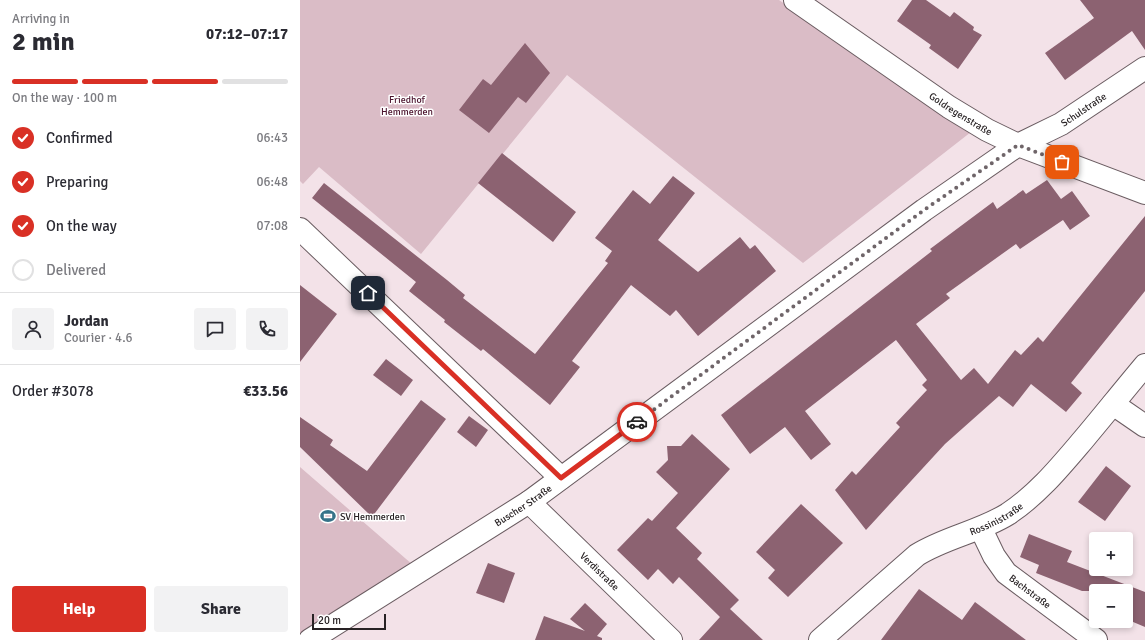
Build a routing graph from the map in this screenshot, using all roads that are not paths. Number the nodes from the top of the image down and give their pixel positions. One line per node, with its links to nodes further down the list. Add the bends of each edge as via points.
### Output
1 (795, 0): 3 (street, Goldregenstraße, via 949,107)
2 (1145, 68): 3 (street, Schulstraße, via 1061,124)
3 (1018, 145): 4 (street, Goldregenstraße); 9 (street, Buscher Straße, via 924,210)
4 (1145, 193)
5 (300, 229): 9 (street)
6 (1145, 365): 7 (street, Rossinistraße)
7 (1113, 404): 8 (street); 11 (street, Rossinistraße, via 1042,487 1008,513)
8 (1145, 426)
9 (561, 478): 10 (street, Buscher Straße)
10 (529, 502): 12 (street, Buscher Straße); 13 (street, Verdistraße)
11 (981, 529): 14 (street, Rossinistraße, via 935,544 917,555); 15 (street, Bachstraße, via 994,556 1006,573)
12 (310, 640)
13 (672, 640)
14 (820, 640)
15 (1096, 640)

